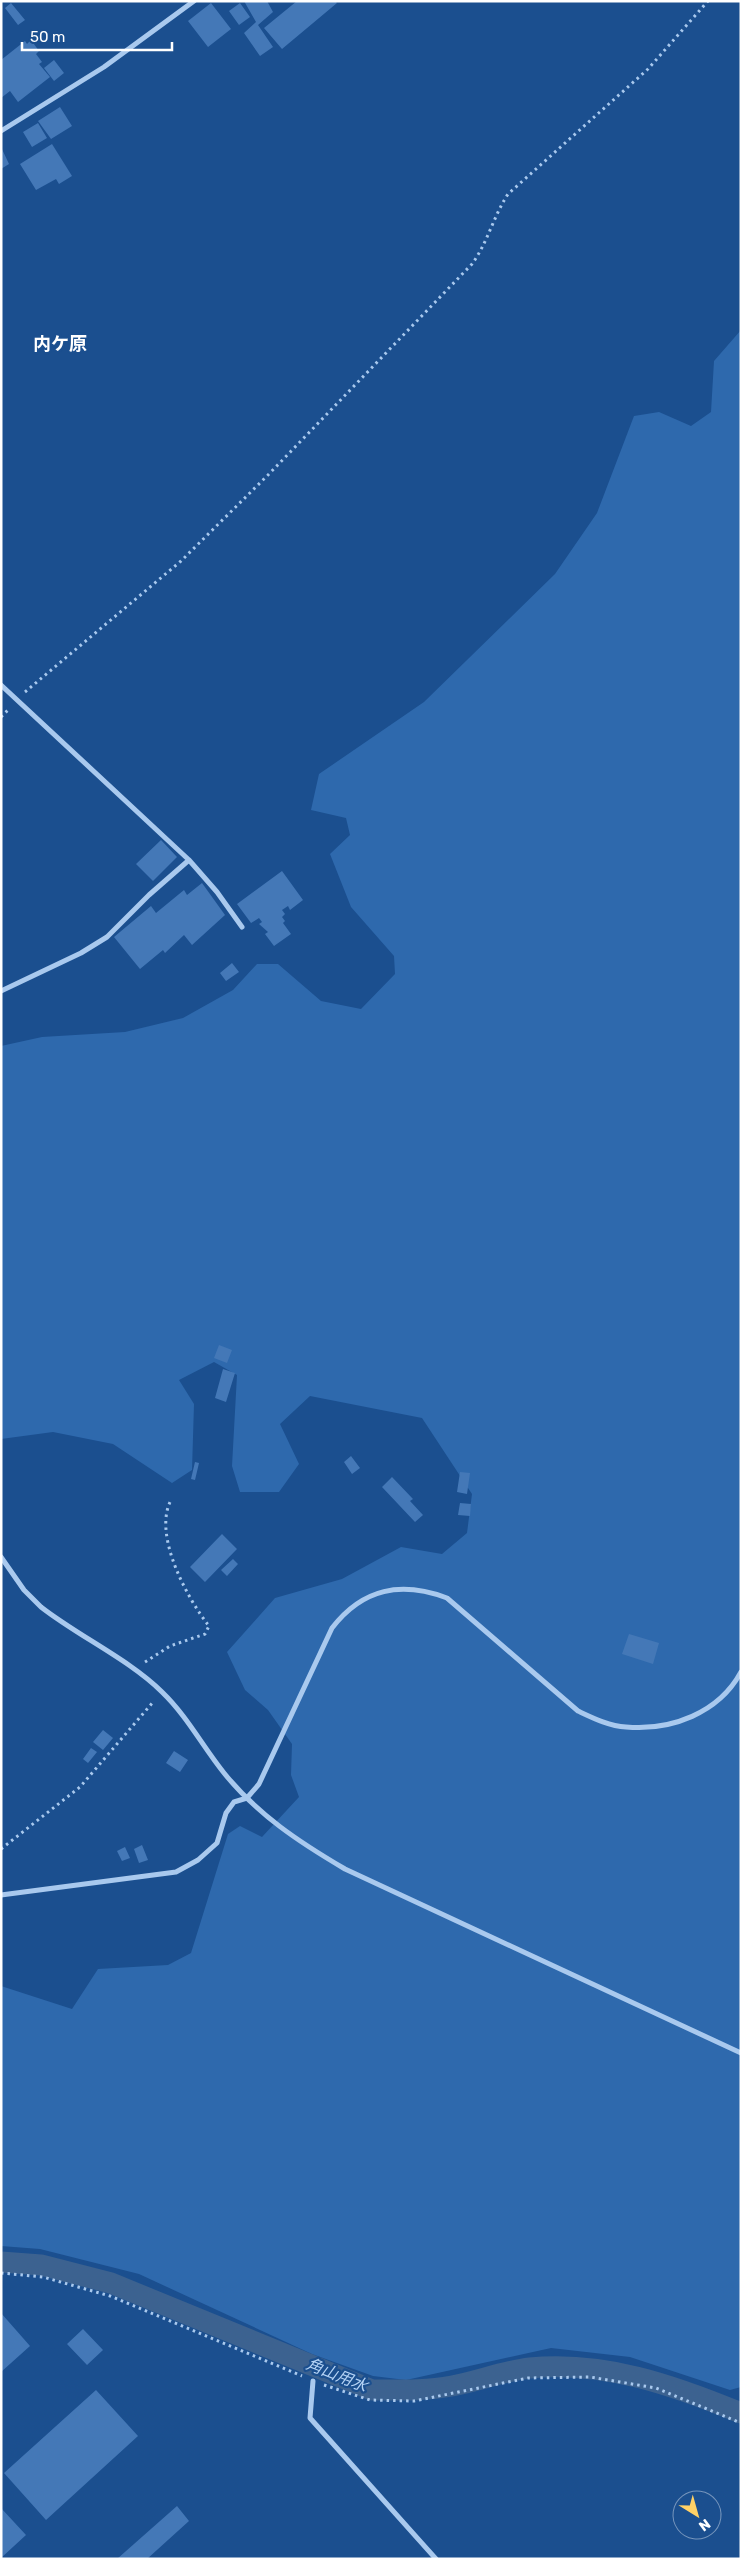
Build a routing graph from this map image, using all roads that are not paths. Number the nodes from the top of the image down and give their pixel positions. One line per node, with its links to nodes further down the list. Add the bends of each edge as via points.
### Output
1 (194, 1): 2 (street, via 104,67)
2 (1, 131)
3 (1, 685): 4 (street)
4 (189, 860): 5 (street); 6 (street, via 107,937)
5 (242, 927)
6 (1, 991)
7 (1, 1557): 9 (street, via 24,1590 41,1607 162,1692)
8 (741, 1672): 9 (street, via 722,1698 687,1719 668,1725 624,1727 578,1712 447,1598 426,1590 404,1588 382,1592 344,1612 332,1628 259,1784)
9 (247, 1798): 10 (street, via 234,1802 226,1813 217,1843 198,1860 176,1872); 11 (street, via 297,1842 345,1869)
10 (1, 1895)
11 (741, 2053)
12 (313, 2381): 13 (street, via 310,2418)
13 (436, 2559)

